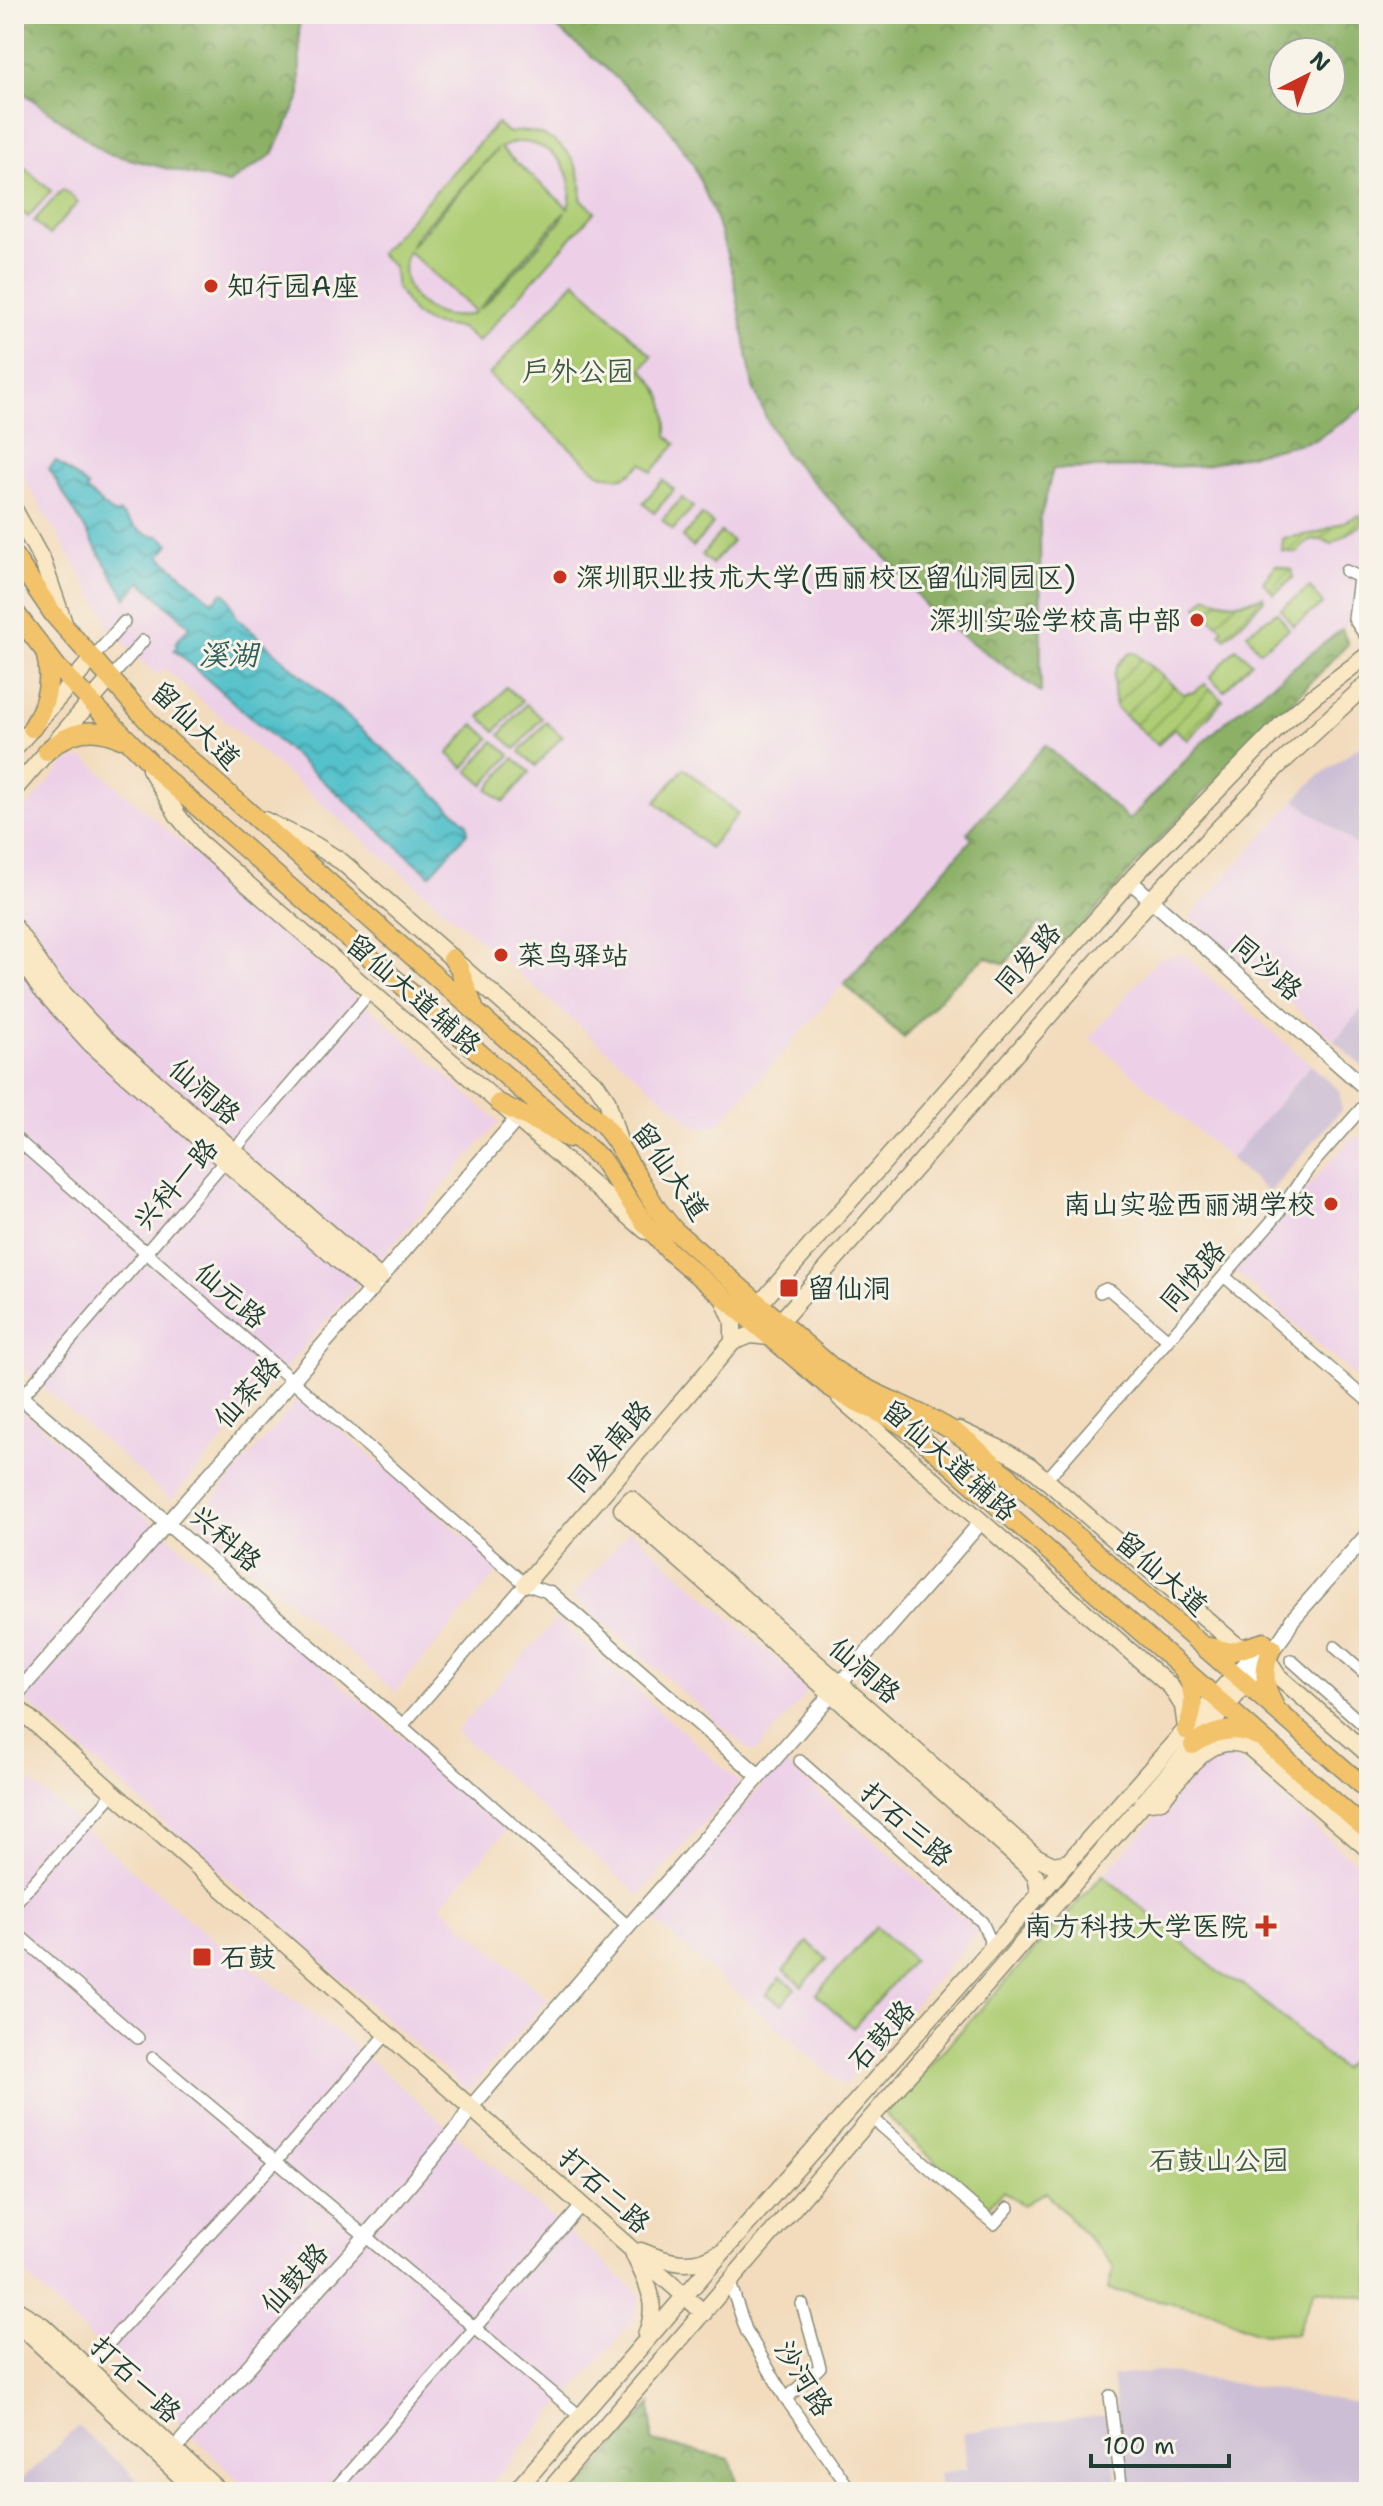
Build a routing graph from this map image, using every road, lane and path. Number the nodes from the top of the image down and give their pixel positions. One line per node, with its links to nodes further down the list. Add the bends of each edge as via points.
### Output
1 (14, 509): 6 (main road)
2 (14, 556): 6 (main road, 留仙大道)
3 (1346, 571): 8 (street, via 1359,577 1354,619)
4 (14, 611): 9 (main road, 留仙大道)
5 (124, 622): 11 (street)
6 (74, 638): 11 (main road, 留仙大道)
7 (143, 641): 12 (street)
8 (1369, 641)
9 (45, 652): 13 (main road, 留仙大道); 18 (main road, via 48,688)
10 (1369, 654): 25 (main road, 同发路, via 1283,723)
11 (92, 659): 12 (main road, 留仙大道); 13 (main road)
12 (110, 679): 16 (main road); 24 (main road, 留仙大道, via 156,730)
13 (71, 682): 16 (main road, 留仙大道); 18 (main road)
14 (1369, 682): 17 (main road, 同发路)
15 (1369, 699): 17 (main road)
16 (90, 702): 19 (main road, 留仙大道); 21 (main road)
17 (1345, 704): 26 (main road, 同发路, via 1277,767)
18 (32, 728): 20 (main road)
19 (130, 744): 21 (main road, via 107,733 84,731); 22 (main road, 留仙大道)
20 (14, 749)
21 (47, 751): 23 (main road)
22 (145, 760): 30 (main road, 留仙大道辅路, via 199,842); 38 (main road, 留仙大道)
23 (14, 790)
24 (239, 804): 29 (main road, 留仙大道辅路, via 335,857); 31 (main road, 留仙大道)
25 (1130, 881): 26 (street, 同沙路); 46 (main road, 同发路)
26 (1151, 900): 32 (street, 同沙路); 47 (main road, 同发路)
27 (14, 926): 39 (main road, 仙洞路, via 73,1005)
28 (14, 950): 39 (main road, 仙洞路, via 91,1044)
29 (452, 958): 31 (main road); 37 (main road, 留仙大道辅路, via 597,1085 607,1100)
30 (371, 991): 34 (main road, 留仙大道辅路); 39 (street, 兴科一路)
31 (481, 1017): 37 (main road, 留仙大道, via 598,1120)
32 (1369, 1091)
33 (1369, 1100): 42 (street, 同悦路)
34 (499, 1103): 35 (main road, 留仙大道辅路); 38 (main road)
35 (517, 1119): 40 (main road, 留仙大道辅路); 43 (street, 仙茶路)
36 (14, 1137): 41 (street, 仙元路)
37 (622, 1152): 46 (main road, 留仙大道, via 665,1220)
38 (596, 1154): 40 (main road, 留仙大道)
39 (230, 1156): 41 (street, 兴科一路); 43 (main road, 仙洞路)
40 (668, 1250): 45 (main road, 留仙大道)
41 (146, 1253): 51 (street, 仙元路); 52 (street, 兴科一路)
42 (1224, 1276): 48 (street, 同悦路); 53 (street)
43 (375, 1284): 51 (street, 仙茶路)
44 (1100, 1292): 48 (street, via 1111,1291)
45 (723, 1298): 46 (main road, 留仙大道); 49 (main road, via 733,1321)
46 (753, 1312): 47 (main road, 留仙大道)
47 (772, 1332): 49 (main road); 50 (main road, 留仙大道); 54 (main road, 留仙大道, via 851,1381)
48 (1168, 1340): 55 (street, 同悦路)
49 (733, 1342): 62 (main road, 同发南路)
50 (815, 1376): 58 (main road, 留仙大道辅路); 65 (main road, 留仙大道, via 850,1400 907,1427)
51 (292, 1381): 57 (street, 仙茶路); 62 (street, 仙元路)
52 (17, 1398): 57 (street, 兴科路)
53 (1369, 1402)
54 (940, 1422): 55 (main road, 留仙大道辅路, via 1005,1451); 64 (main road, 留仙大道)
55 (1046, 1480): 60 (main road, 留仙大道辅路)
56 (627, 1504): 74 (main road, 仙洞路)
57 (166, 1521): 75 (street, 仙茶路); 79 (street, 兴科路)
58 (982, 1521): 61 (main road, 留仙大道辅路); 74 (street, 仙鼓路)
59 (1369, 1533): 69 (street, 石鼓路)
60 (1116, 1541): 64 (main road); 68 (main road, 留仙大道辅路)
61 (1052, 1582): 65 (main road); 81 (main road, 留仙大道辅路, via 1179,1696)
62 (525, 1584): 63 (street); 79 (street)
63 (550, 1593): 85 (street)
64 (1148, 1598): 66 (main road, 留仙大道)
65 (1124, 1616): 71 (main road, 留仙大道)
66 (1200, 1643): 68 (main road, via 1224,1652); 73 (main road, 留仙大道)
67 (1335, 1647): 72 (street)
68 (1245, 1649): 69 (main road)
69 (1268, 1650): 73 (street, 石鼓路); 78 (main road, via 1267,1690); 83 (main road, via 1278,1676)
70 (1291, 1660): 80 (street)
71 (1177, 1663): 76 (main road, 留仙大道); 81 (main road, via 1193,1695)
72 (1369, 1677)
73 (1241, 1679): 76 (main road, 石鼓路); 78 (main road, 留仙大道)
74 (836, 1688): 85 (street, 仙鼓路); 94 (main road, 仙洞路, via 1035,1856 1053,1865); 95 (main road, 仙洞路, via 1027,1866)
75 (14, 1697)
76 (1221, 1702): 81 (main road, 石鼓路); 82 (main road, 留仙大道)
77 (14, 1705): 89 (main road, 打石二路)
78 (1280, 1713): 87 (main road, 留仙大道)
79 (402, 1726): 99 (street)
80 (1369, 1730)
81 (1189, 1738): 82 (main road, via 1230,1730); 90 (main road, 石鼓路); 94 (main road, 石鼓路)
82 (1264, 1740): 86 (main road, 留仙大道)
83 (1369, 1755)
84 (800, 1761): 98 (street, 打石三路)
85 (759, 1776): 99 (street, 仙鼓路)
86 (1308, 1779): 91 (main road); 92 (main road, 留仙大道)
87 (1361, 1779): 88 (main road, 留仙大道)
88 (1369, 1791)
89 (114, 1793): 96 (street); 102 (main road, 打石二路)
90 (1142, 1803): 91 (main road, via 1160,1800 1206,1751 1230,1741 1249,1747); 106 (main road, 石鼓路)
91 (1332, 1818): 93 (main road)
92 (1369, 1832)
93 (1369, 1850)
94 (1070, 1862): 95 (main road, 石鼓路)
95 (1040, 1896): 97 (main road, 石鼓路)
96 (14, 1904)
97 (1020, 1919): 98 (street, via 1000,1927); 101 (main road, 石鼓路)
98 (982, 1922): 101 (street, via 990,1940)
99 (628, 1926): 105 (street, 仙鼓路)
100 (14, 1931): 103 (street)
101 (987, 1957): 111 (main road, 石鼓路)
102 (387, 2034): 105 (main road, 打石二路); 107 (street)
103 (138, 2038)
104 (153, 2058): 107 (street)
105 (471, 2107): 108 (main road, 打石二路); 110 (street, 仙鼓路)
106 (871, 2117): 109 (street, via 994,2224); 113 (main road, 石鼓路)
107 (275, 2162): 110 (street); 121 (street)
108 (582, 2205): 112 (main road, 打石二路); 119 (street)
109 (1008, 2208)
110 (365, 2237): 119 (street); 125 (street, 仙鼓路)
111 (728, 2246): 112 (main road, via 690,2264); 114 (main road, 石鼓路)
112 (629, 2247): 114 (main road, 打石二路); 120 (main road, via 652,2298 652,2318)
113 (730, 2283): 117 (main road, 石鼓路); 123 (street, 沙河路, via 746,2330)
114 (684, 2296): 117 (main road, 打石二路); 120 (main road, 石鼓路)
115 (802, 2304): 123 (street, via 820,2367)
116 (14, 2308): 121 (main road, 打石一路, via 42,2325)
117 (704, 2313): 130 (main road, 石鼓路)
118 (14, 2323): 125 (main road, 打石一路)
119 (474, 2329): 124 (street); 128 (street)
120 (640, 2345): 124 (main road, 石鼓路)
121 (86, 2368): 125 (main road, 打石一路)
122 (1110, 2396): 132 (street)
123 (786, 2399): 131 (street, 沙河路)
124 (581, 2417): 129 (main road, 石鼓路)
125 (168, 2456): 126 (main road, 打石一路); 127 (main road, 打石一路)
126 (197, 2492)
127 (220, 2492)
128 (332, 2492)
129 (515, 2492)
130 (548, 2492)
131 (852, 2492)
132 (1122, 2492)

